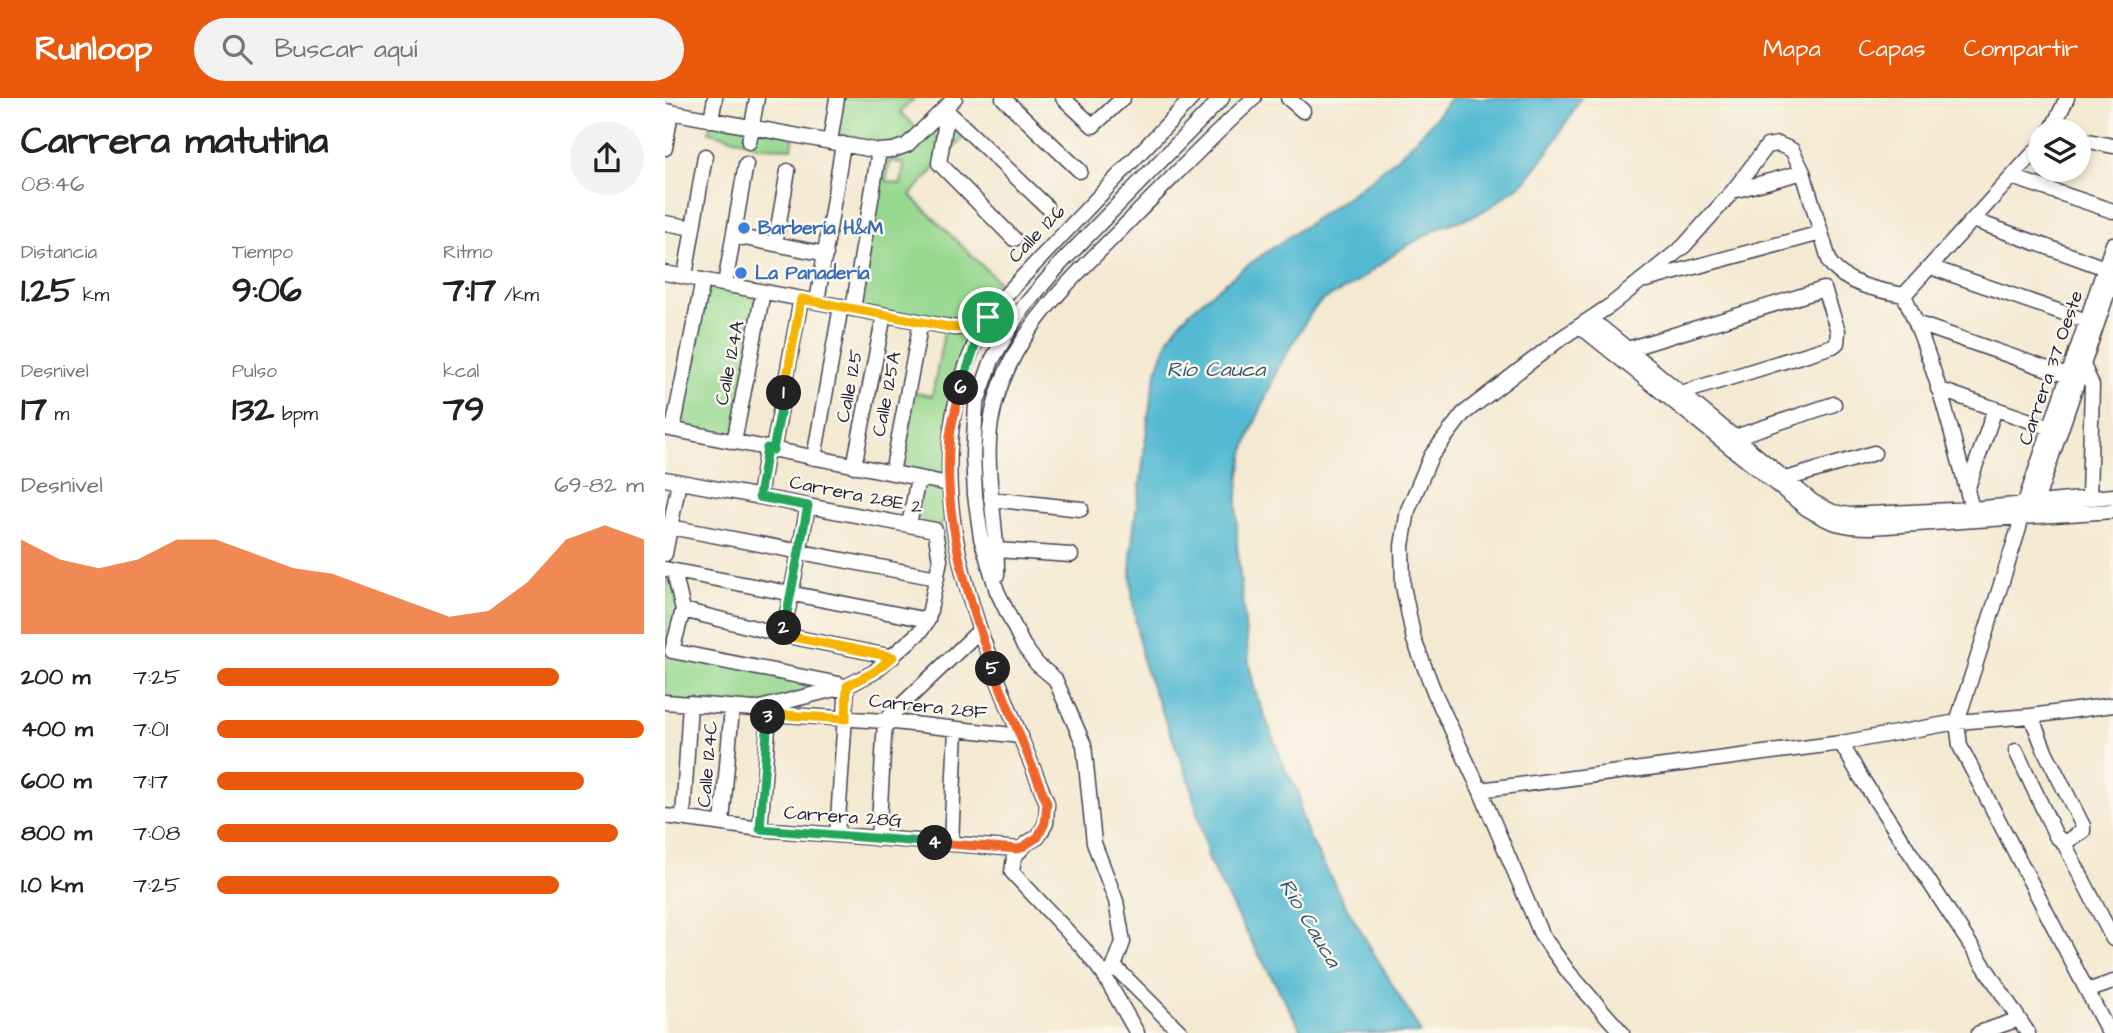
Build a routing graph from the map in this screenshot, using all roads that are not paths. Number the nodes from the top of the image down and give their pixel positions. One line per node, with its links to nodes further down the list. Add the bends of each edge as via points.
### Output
1 (715, 98): 16 (street)
2 (757, 98): 17 (street)
3 (837, 98): 20 (street)
4 (1063, 98): 5 (street, via 1093,126)
5 (1122, 98)
6 (1221, 98): 18 (street); 104 (street, via 1061,263 1021,310 992,360 976,405 972,455 981,538)
7 (1254, 98): 18 (street)
8 (1288, 98): 13 (street)
9 (2067, 98): 15 (street)
10 (1190, 99): 57 (street, Calle 126)
11 (1010, 100): 28 (street)
12 (947, 106): 23 (street, via 907,145); 32 (street); 39 (street, via 939,163)
13 (1303, 111)
14 (668, 112): 16 (street); 22 (street)
15 (2057, 119)
16 (711, 120): 17 (street)
17 (751, 134): 20 (street)
18 (1211, 137): 88 (street, via 1065,284 1030,328 1013,358 991,422)
19 (2091, 141): 21 (street)
20 (836, 143): 23 (street); 42 (street)
21 (2113, 146)
22 (665, 148)
23 (879, 151): 55 (street)
24 (705, 156): 36 (street)
25 (2028, 159): 30 (street)
26 (746, 164): 38 (street)
27 (788, 171): 40 (street)
28 (1080, 171)
29 (1803, 172): 31 (street); 31 (street, via 1792,150 1773,144); 37 (street)
30 (2012, 177): 33 (street); 34 (street)
31 (1733, 191): 48 (street, via 1684,246)
32 (1046, 206)
33 (2113, 211)
34 (1973, 220): 43 (street); 45 (street)
35 (665, 223): 36 (street)
36 (693, 228): 46 (street)
37 (1821, 233): 48 (street); 51 (street, via 1839,274)
38 (734, 236): 40 (street); 49 (street)
39 (1014, 239)
40 (775, 244): 42 (street)
41 (2113, 244): 45 (street, Carrera 37 Oeste)
42 (826, 254): 53 (street)
43 (1930, 267): 51 (street); 58 (street)
44 (665, 273): 46 (street)
45 (2109, 273): 54 (street, Carrera 37 Oeste); 58 (street, Carrera 37 Oeste)
46 (685, 276): 47 (street)
47 (702, 280): 49 (street); 72 (street)
48 (1641, 281): 61 (street)
49 (725, 284): 50 (street)
50 (763, 292): 52 (street); 74 (street, Calle 124A)
51 (1904, 295): 60 (street)
52 (801, 299): 53 (street); 75 (street)
53 (817, 302): 55 (street)
54 (2108, 306): 65 (street, Carrera 37 Oeste)
55 (847, 308): 56 (street); 77 (street)
56 (884, 315): 59 (street); 78 (street, Calle 125)
57 (988, 317): 62 (street, via 972,326); 64 (street, Calle 126)
58 (2087, 321): 66 (street, Carrera 37 Oeste)
59 (921, 322): 62 (street); 79 (street, Calle 125A)
60 (1916, 323): 66 (street); 67 (street)
61 (1585, 324): 63 (street, via 1602,328); 93 (street, via 1806,508 1829,522 1871,527); 128 (street, via 1463,414 1431,456 1408,510 1402,546 1403,586 1414,640)
62 (954, 328): 64 (street)
63 (1627, 349): 68 (street); 68 (street, via 1824,289 1838,331 1833,346)
64 (971, 354): 83 (street, Calle 126, via 950,435)
65 (2083, 365): 87 (street, via 2092,385); 93 (street, Carrera 37 Oeste)
66 (2068, 376): 71 (street, Carrera 37 Oeste)
67 (1938, 390): 70 (street); 84 (street)
68 (1681, 393): 73 (street)
69 (1834, 404): 73 (street)
70 (1995, 409): 71 (street); 84 (street)
71 (2051, 428): 93 (street, Carrera 37 Oeste)
72 (669, 429): 74 (street)
73 (1735, 438): 81 (street)
74 (734, 442): 75 (street)
75 (770, 449): 77 (street); 86 (street)
76 (1874, 453): 81 (street)
77 (814, 458): 78 (street)
78 (854, 466): 79 (street)
79 (892, 473): 80 (street)
80 (918, 478): 83 (street); 95 (street)
81 (1786, 479): 91 (street, via 1813,502 1849,515)
82 (672, 480): 86 (street, Carrera 28E 2); 96 (street)
83 (949, 484): 94 (street, Calle 126)
84 (1967, 490): 91 (street)
85 (2113, 496): 87 (street)
86 (759, 497): 89 (street, Carrera 28E 2)
87 (2089, 498): 93 (street)
88 (991, 499): 90 (street); 98 (street)
89 (808, 506): 95 (street, Carrera 28E 2); 99 (street)
90 (1081, 509)
91 (1972, 509): 93 (street)
92 (2113, 511): 93 (street)
93 (2026, 514): 121 (street)
94 (950, 515): 97 (street, Carrera 28E 2); 108 (street, Calle 126)
95 (909, 525): 97 (street, Carrera 28E 2)
96 (668, 526): 99 (street); 100 (street)
97 (935, 530): 103 (street, via 940,560)
98 (997, 551): 101 (street); 104 (street)
99 (799, 552): 103 (street); 105 (street)
100 (665, 554)
101 (1071, 555)
102 (669, 570): 105 (street); 106 (street)
103 (937, 578): 107 (street)
104 (997, 591): 139 (street, via 1023,645 1055,679 1084,745 1094,843 1116,901 1123,942)
105 (791, 593): 107 (street); 109 (street)
106 (683, 610): 109 (street); 111 (street, via 672,652)
107 (928, 620): 110 (street)
108 (979, 631): 120 (street); 123 (street, Calle 126)
109 (783, 635): 110 (street)
110 (893, 657): 111 (street)
111 (847, 686): 116 (street); 119 (street)
112 (665, 702): 113 (street, Carrera 28F)
113 (690, 703): 115 (street, Carrera 28F); 130 (street)
114 (2113, 705): 118 (street)
115 (732, 708): 116 (street, Carrera 28F); 131 (street, Calle 124C)
116 (754, 709): 117 (street, Carrera 28F)
117 (769, 714): 119 (street, Carrera 28F); 132 (street)
118 (2031, 716): 121 (street); 126 (street)
119 (846, 719): 120 (street, Carrera 28F); 133 (street)
120 (885, 721): 122 (street, Carrera 28F); 134 (street)
121 (1957, 722): 124 (street); 141 (street, via 1960,746)
122 (956, 729): 123 (street, Carrera 28F); 136 (street)
123 (1021, 736): 137 (street, Calle 126, via 1047,803 1038,837)
124 (1841, 743): 128 (street); 142 (street)
125 (2016, 751): 127 (street)
126 (2050, 761): 127 (street); 135 (street, via 2083,826 2083,831)
127 (2026, 773): 135 (street, via 2056,836)
128 (1480, 790): 145 (street, via 1541,934)
129 (665, 816): 130 (street, Carrera 28G)
130 (683, 818): 131 (street, Carrera 28G)
131 (722, 823): 132 (street, Carrera 28G)
132 (760, 829): 133 (street, Carrera 28G)
133 (837, 835): 134 (street, Carrera 28G)
134 (878, 839): 136 (street, Carrera 28G)
135 (2064, 843): 138 (street)
136 (951, 844): 137 (street, Carrera 28G)
137 (1019, 849): 139 (street, via 1012,872)
138 (2113, 939)
139 (1109, 972): 143 (street); 144 (street, via 1118,970)
140 (2113, 982): 141 (street)
141 (2087, 991): 148 (street)
142 (2019, 1020): 146 (street); 147 (street)
143 (1137, 1033)
144 (1181, 1033)
145 (1622, 1033)
146 (1979, 1033)
147 (2028, 1033)
148 (2109, 1033)

